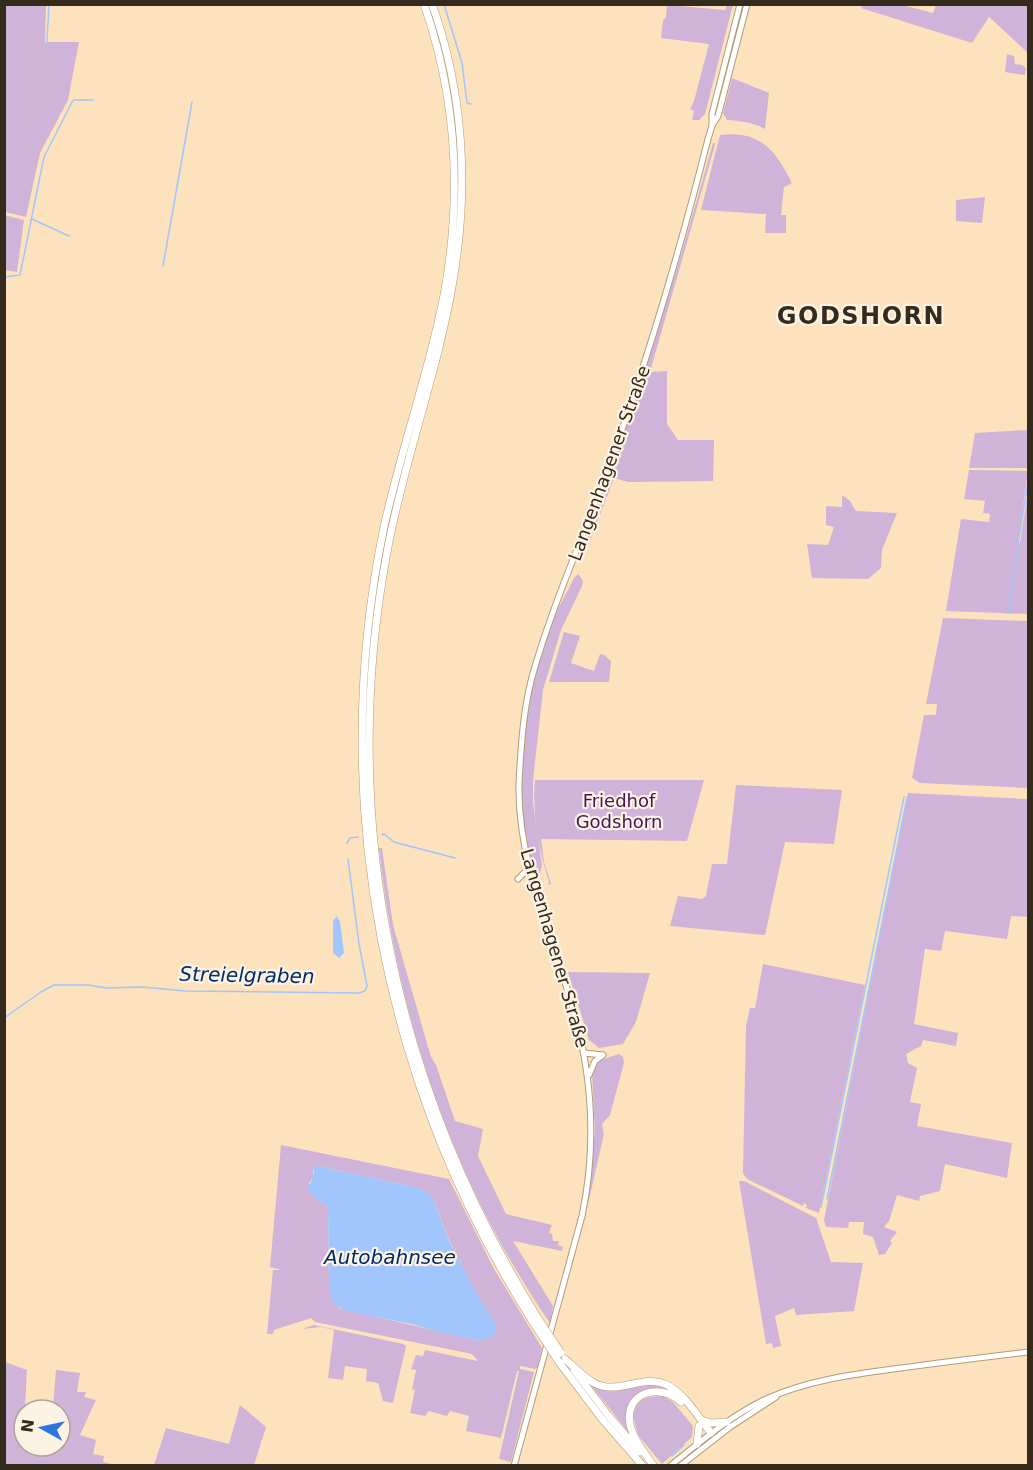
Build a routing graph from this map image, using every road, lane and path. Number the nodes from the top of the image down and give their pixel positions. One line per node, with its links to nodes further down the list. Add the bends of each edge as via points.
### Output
1 (424, 4): 12 (highway, via 450,105 454,219 443,297 384,529 370,614 363,717 367,842 381,944 418,1083 474,1221)
2 (432, 4): 12 (highway, via 456,104 462,164 461,220 449,305 401,484 379,604 370,717 374,838 388,944 422,1074 449,1148 481,1218)
3 (740, 4): 5 (main road, Langenhagener Straße)
4 (747, 4): 5 (main road, Langenhagener Straße, via 718,116)
5 (712, 126): 6 (main road, Langenhagener Straße, via 648,352 532,678 519,787)
6 (529, 862): 7 (main road); 8 (main road, Langenhagener Straße)
7 (518, 879)
8 (584, 1053): 9 (main road, via 603,1055); 10 (main road, Langenhagener Straße)
9 (599, 1057): 10 (main road); 11 (main road)
10 (586, 1060): 11 (main road, Langenhagener Straße)
11 (588, 1076): 21 (main road, Langenhagener Straße, via 592,1130 586,1197)
12 (536, 1321): 14 (highway, bridge)
13 (1029, 1352): 15 (main road, via 842,1376)
14 (562, 1358): 17 (highway, via 605,1387 655,1381 665,1384 686,1401); 20 (highway); 22 (highway, via 602,1419)
15 (777, 1396): 16 (main road); 18 (main road)
16 (727, 1422): 17 (highway); 18 (main road)
17 (700, 1423): 18 (highway); 19 (highway); 20 (highway, via 672,1395 657,1390 641,1396 632,1408 630,1425)
18 (711, 1437): 19 (main road); 24 (main road)
19 (697, 1444): 23 (main road)
20 (653, 1465)
21 (514, 1466)
22 (643, 1466)
23 (670, 1466)
24 (680, 1466)

